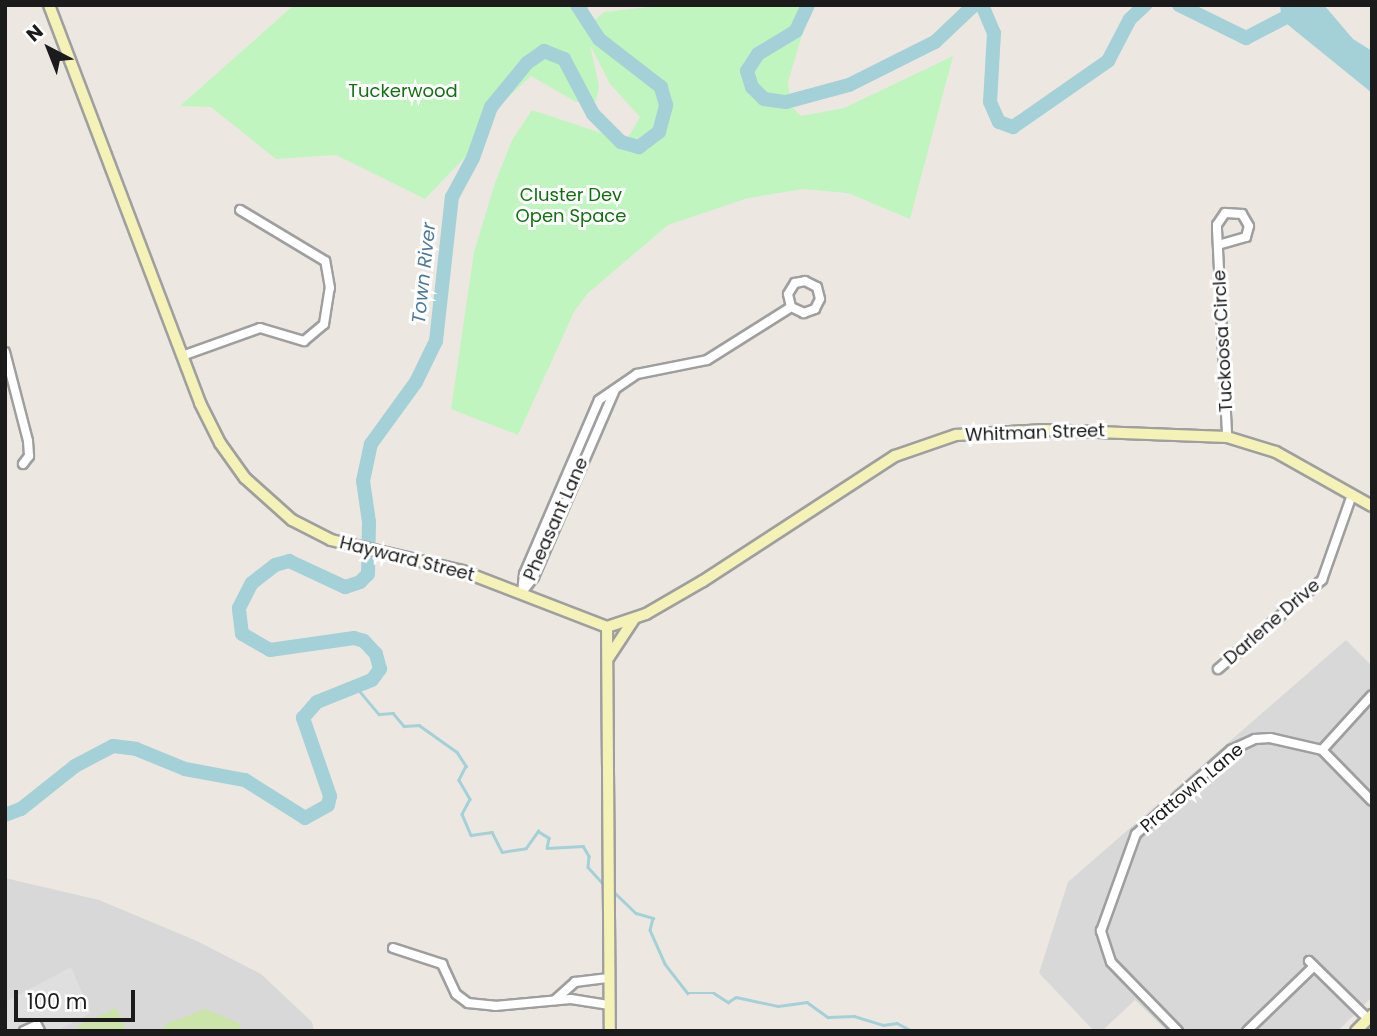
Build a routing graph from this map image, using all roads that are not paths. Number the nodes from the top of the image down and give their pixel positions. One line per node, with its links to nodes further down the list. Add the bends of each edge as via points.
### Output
1 (49, 5): 6 (street, Hayward Street)
2 (240, 210): 6 (street, via 325,261 330,288 324,324 304,341 260,328)
3 (1218, 245): 3 (street, Tuckoosa Circle, via 1217,225 1222,216 1232,211 1245,216 1249,226 1246,237); 8 (street, Tuckoosa Circle)
4 (791, 307): 4 (street, Pheasant Lane, via 788,298 793,285 805,281 817,287 820,299 815,309 801,313); 7 (street, Pheasant Lane, via 707,360 637,374)
5 (5, 352): 9 (street, via 28,441 29,457)
6 (183, 356): 16 (street, Hayward Street, via 215,435 245,478 299,525 362,550 448,567)
7 (615, 390): 10 (street, Pheasant Lane, via 592,408); 11 (street, Pheasant Lane)
8 (1227, 437): 12 (street, Whitman Street, via 1276,452); 17 (street, Whitman Street, via 1038,430 930,441 883,463 721,570)
9 (23, 464)
10 (564, 477): 11 (street); 13 (street, Pheasant Lane)
11 (574, 481): 14 (street, Pheasant Lane)
12 (1352, 495): 15 (street, Whitman Street); 20 (street, Darlene Drive, via 1322,580)
13 (554, 501): 14 (street); 16 (street, Pheasant Lane, via 524,574)
14 (564, 505): 16 (street, Pheasant Lane, via 534,577)
15 (1372, 506)
16 (522, 593): 18 (street, Hayward Street)
17 (634, 619): 18 (street, Whitman Street); 19 (street)
18 (607, 627): 19 (street)
19 (608, 657): 25 (street)
20 (1218, 669)
21 (1372, 695): 22 (street)
22 (1322, 750): 23 (street); 32 (street, Prattown Lane, via 1270,738 1245,741 1144,826 1132,842 1101,931 1103,940 1111,962)
23 (1372, 801)
24 (393, 948): 26 (street, via 442,964 456,993 468,1003 495,1006)
25 (610, 978): 26 (street, via 575,982); 27 (street)
26 (555, 1000): 27 (street)
27 (610, 1004): 31 (street)
28 (1370, 1017): 33 (street, via 1312,964); 34 (street)
29 (24, 1031): 30 (street, via 37,1025)
30 (40, 1031)
31 (610, 1031)
32 (1178, 1031)
33 (1247, 1031)
34 (1356, 1031)

